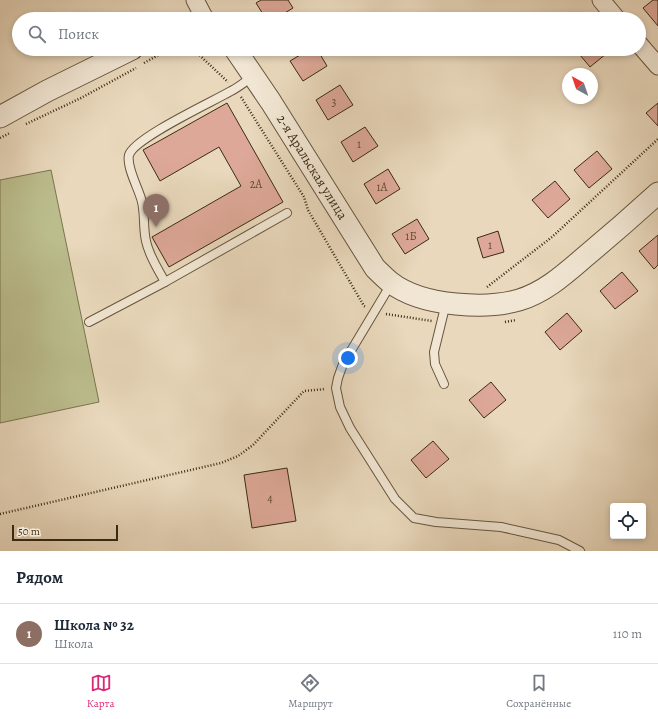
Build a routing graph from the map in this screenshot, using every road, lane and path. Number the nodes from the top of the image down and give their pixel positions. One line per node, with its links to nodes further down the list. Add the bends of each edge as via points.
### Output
1 (195, 0): 3 (street)
2 (601, 0): 4 (street)
3 (201, 12)
4 (611, 12)
5 (646, 52): 10 (street)
6 (118, 56): 13 (street, via 47,91)
7 (157, 56): 14 (path, via 82,98)
8 (201, 56): 12 (path)
9 (240, 56): 11 (street, 2-я Аральская улица)
10 (658, 66)
11 (254, 75): 12 (lane); 20 (street, 2-я Аральская улица, via 365,254)
12 (236, 88): 19 (lane, via 148,137 129,155 129,164 142,200 146,240); 23 (path, via 304,197 308,210 364,306)
13 (6, 124): 15 (path)
14 (19, 128)
15 (0, 138)
16 (658, 139): 22 (path, via 552,237)
17 (658, 193): 22 (street, 2-я Аральская улица, via 572,268 545,288 519,300 488,305)
18 (287, 213): 19 (lane)
19 (165, 282): 24 (lane)
20 (391, 283): 21 (street, 2-я Аральская улица, via 408,292); 23 (lane)
21 (446, 303): 22 (street, 2-я Аральская улица); 25 (lane, via 434,352 435,364)
22 (467, 305)
23 (374, 312): 26 (lane, via 343,364)
24 (89, 322)
25 (444, 384)
26 (336, 388): 27 (path, via 304,391 252,445 238,456 221,463); 28 (lane, via 340,407 350,428 395,499 414,518 501,527 559,540)
27 (0, 514)
28 (580, 551)

